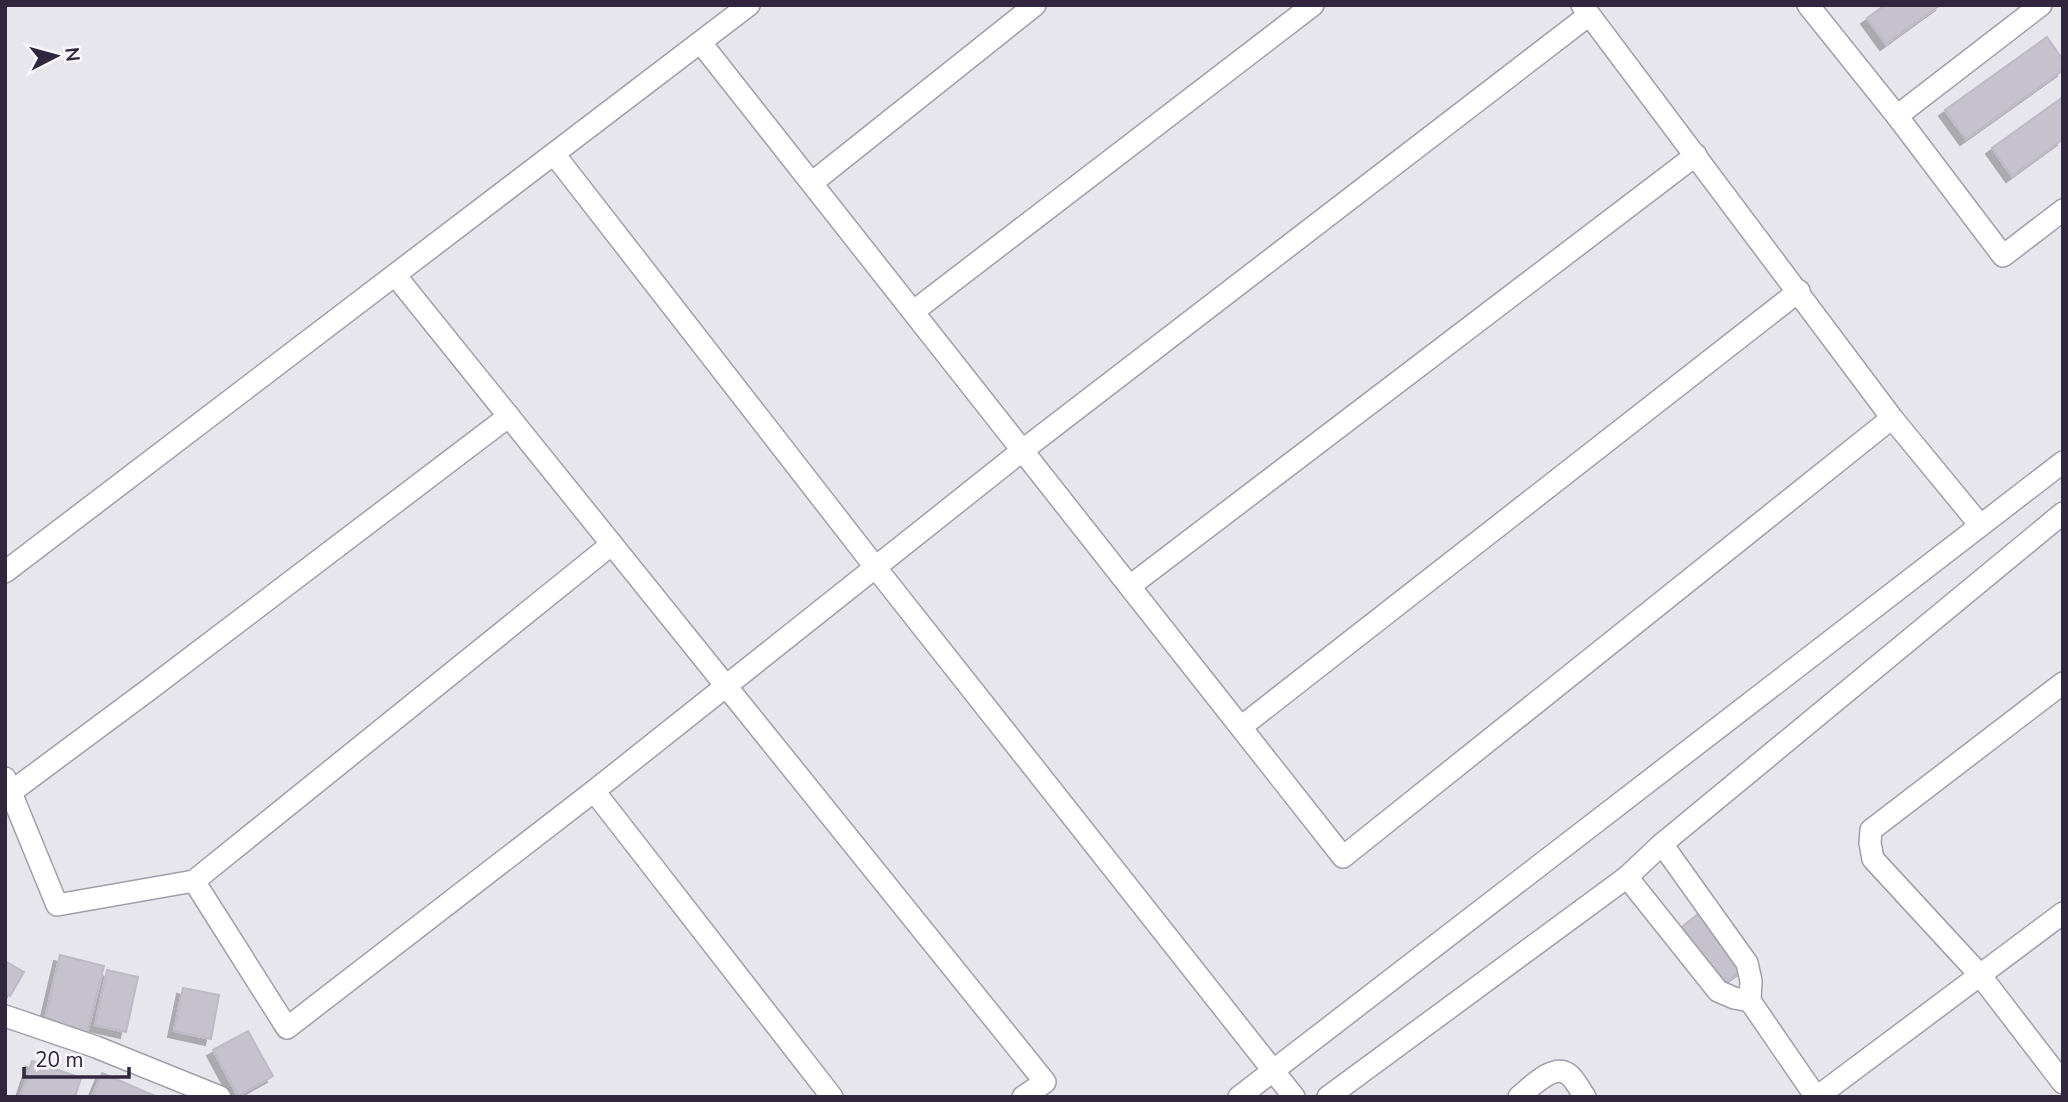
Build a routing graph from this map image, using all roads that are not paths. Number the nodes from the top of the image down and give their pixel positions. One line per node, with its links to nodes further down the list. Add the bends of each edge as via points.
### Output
1 (749, 5): 7 (street)
2 (1035, 5): 11 (street)
3 (1312, 5): 15 (street)
4 (1808, 5): 8 (street)
5 (2041, 5): 8 (street)
6 (1586, 10): 10 (street); 18 (street)
7 (701, 43): 9 (street); 11 (street)
8 (1896, 116): 12 (street, via 2003,256)
9 (554, 154): 13 (street); 23 (street)
10 (1696, 155): 14 (street); 25 (street)
11 (813, 182): 15 (street)
12 (2063, 210)
13 (395, 275): 16 (street); 24 (street)
14 (1799, 291): 17 (street); 28 (street)
15 (914, 311): 18 (street)
16 (509, 415): 22 (street); 29 (street, via 151,688)
17 (1892, 418): 21 (street); 28 (street, via 1343,857)
18 (1023, 450): 23 (street); 25 (street)
19 (2063, 462): 21 (street)
20 (2063, 513): 31 (street)
21 (1980, 525): 38 (street)
22 (612, 544): 27 (street); 33 (street)
23 (876, 568): 27 (street); 38 (street)
24 (5, 572)
25 (1130, 586): 28 (street)
26 (2063, 683): 35 (street, via 1871,831 1873,859)
27 (726, 686): 30 (street); 42 (street, via 1045,1082)
28 (1241, 727)
29 (8, 785): 33 (street, via 57,905)
30 (594, 791): 33 (street, via 287,1028); 41 (street)
31 (1662, 844): 32 (street); 36 (street, via 1747,963)
32 (1627, 877): 36 (street, via 1718,991); 45 (street)
33 (194, 881)
34 (2063, 914): 35 (street)
35 (1980, 975): 39 (street); 48 (street)
36 (1750, 1000): 48 (street)
37 (5, 1016): 40 (street)
38 (1273, 1070): 43 (street); 44 (street)
39 (2063, 1083)
40 (220, 1097)
41 (832, 1097)
42 (1023, 1097)
43 (1239, 1097)
44 (1294, 1097)
45 (1328, 1097)
46 (1519, 1097): 47 (street, via 1551,1072 1559,1071 1567,1073)
47 (1586, 1097)
48 (1817, 1097)

